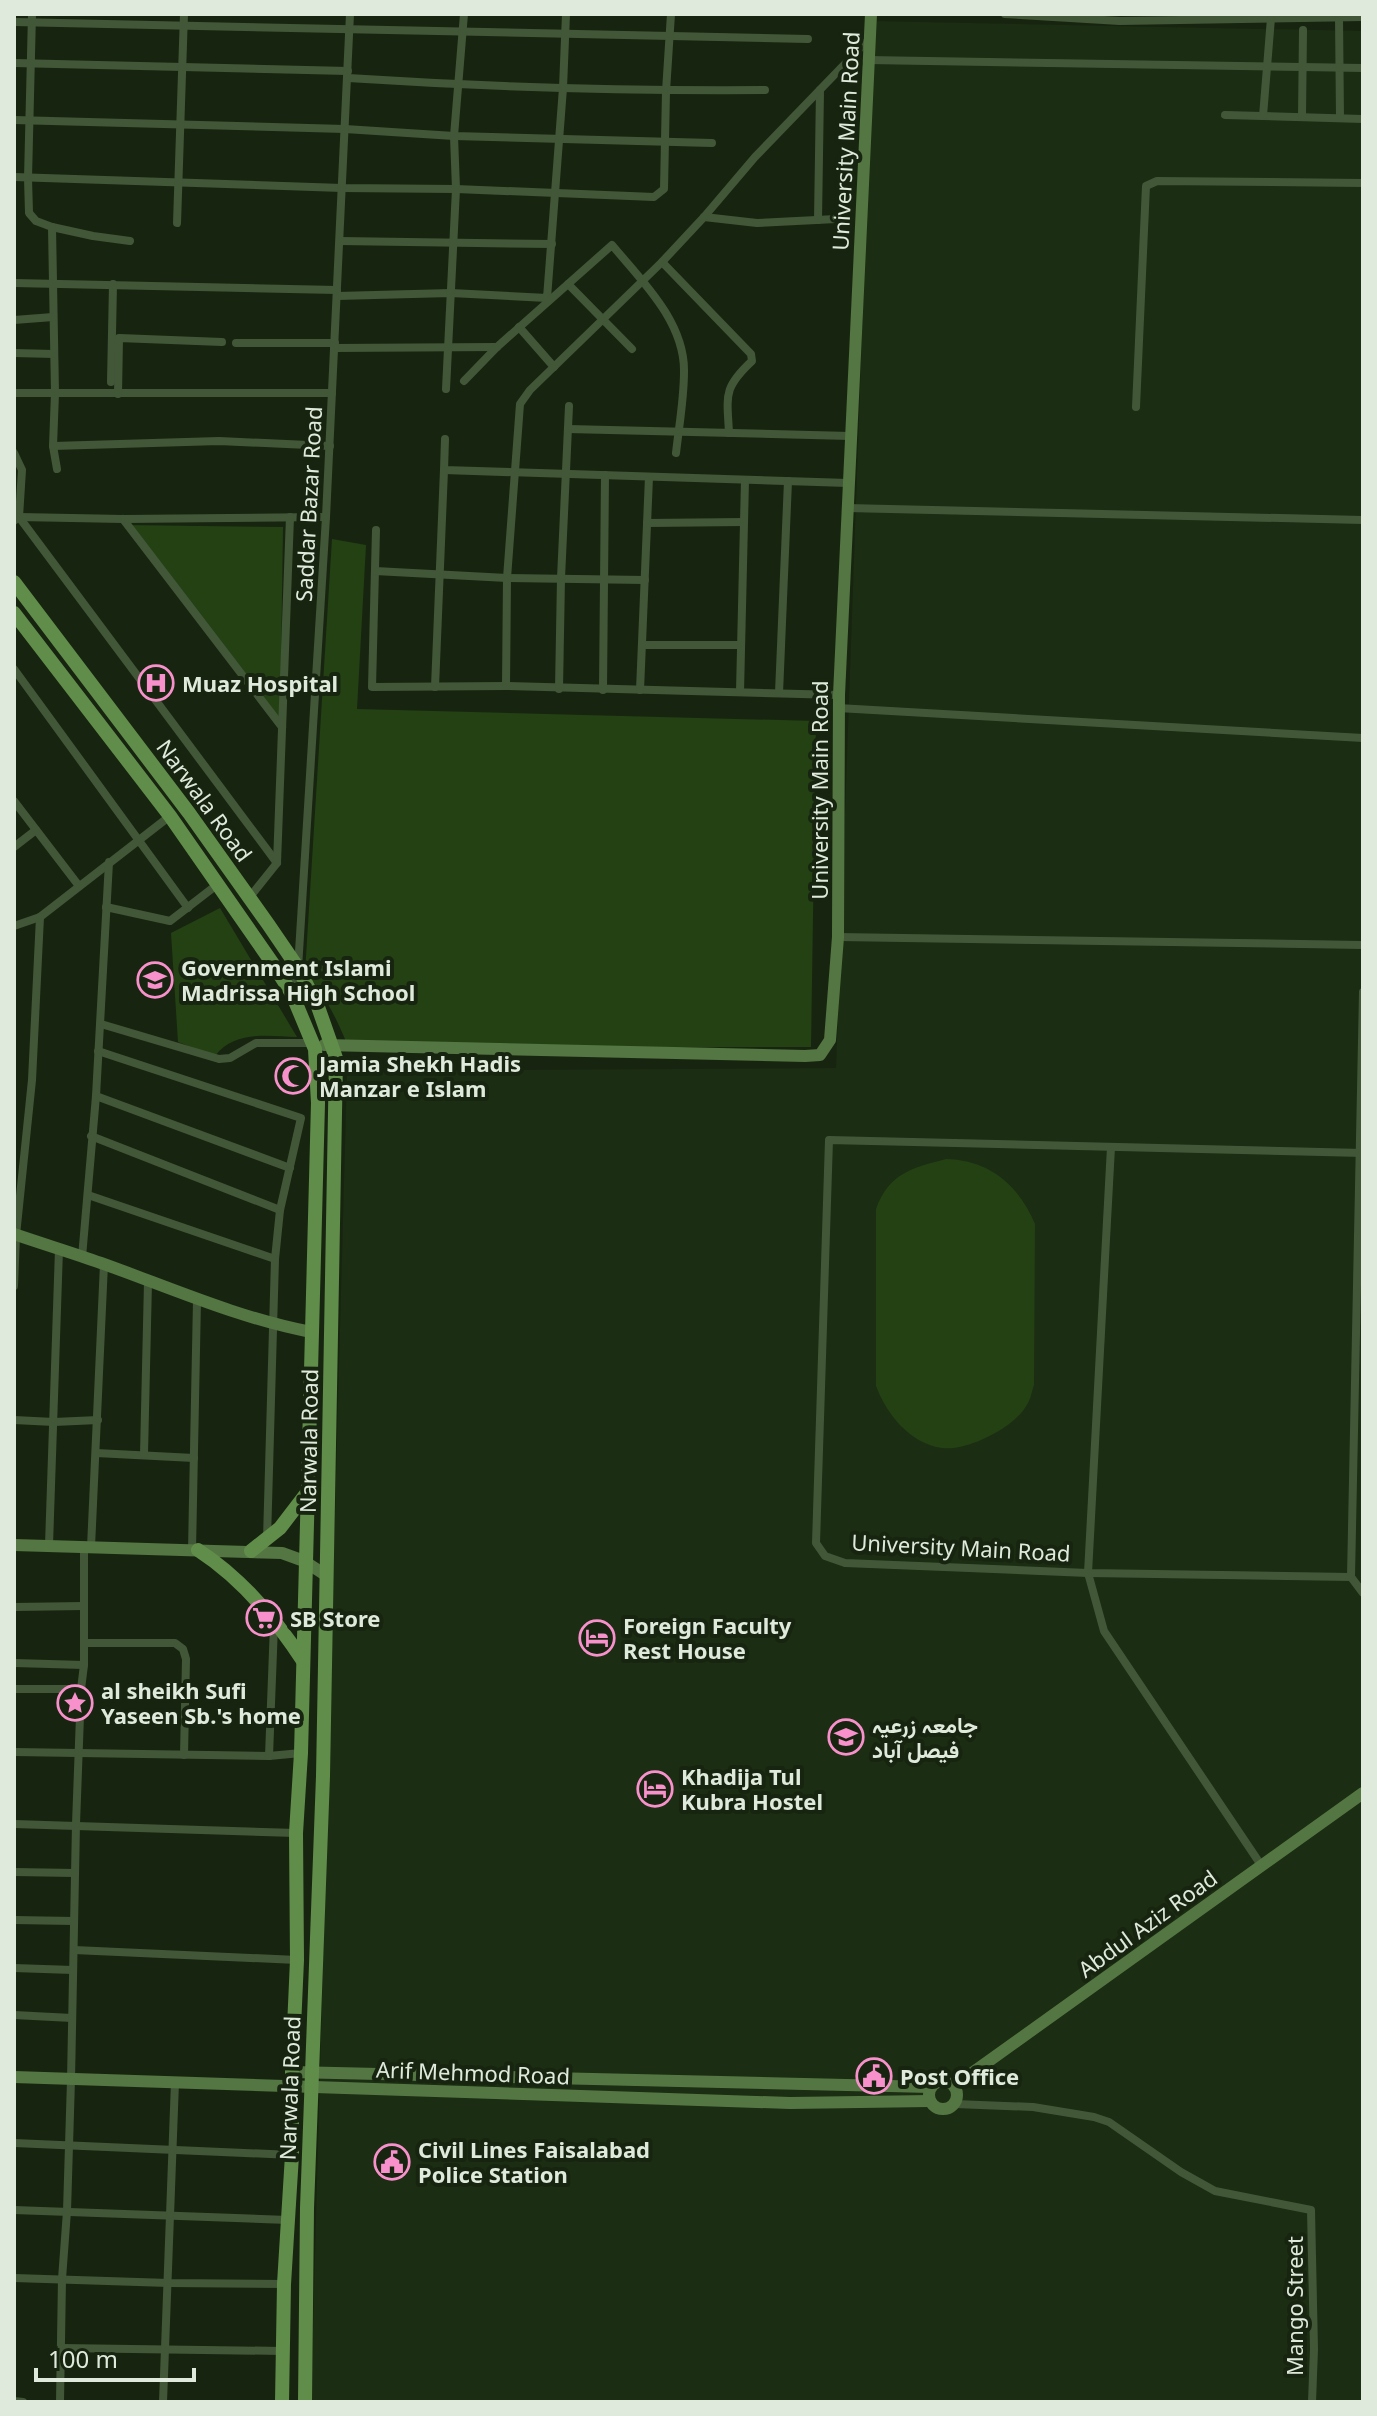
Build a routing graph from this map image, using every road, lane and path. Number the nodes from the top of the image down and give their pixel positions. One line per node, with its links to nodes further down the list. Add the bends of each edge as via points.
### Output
1 (184, 14): 13 (street)
2 (350, 14): 14 (street, Saddar Bazar Road)
3 (464, 14): 16 (street)
4 (566, 14): 17 (street)
5 (671, 14): 18 (street)
6 (871, 14): 20 (street, University Main Road)
7 (1005, 14): 11 (street, via 1120,21)
8 (1339, 17): 9 (street); 11 (street); 27 (street)
9 (1363, 17)
10 (32, 18): 12 (street); 13 (street); 23 (street)
11 (1271, 18): 25 (street)
12 (14, 22)
13 (184, 25): 14 (street); 24 (street)
14 (350, 29): 16 (street); 29 (street, Saddar Bazar Road)
15 (1303, 30): 26 (street)
16 (463, 31): 17 (street); 30 (street)
17 (565, 33): 18 (street); 31 (street)
18 (670, 36): 19 (street); 34 (street)
19 (808, 39)
20 (869, 39): 21 (street, University Main Road); 32 (street)
21 (868, 60): 25 (street); 97 (street, University Main Road)
22 (14, 63): 23 (street)
23 (31, 64): 24 (street); 41 (street)
24 (182, 67): 29 (street); 42 (street)
25 (1267, 67): 26 (street); 36 (street)
26 (1302, 67): 27 (street); 37 (street)
27 (1340, 68): 28 (street); 38 (street)
28 (1363, 68)
29 (348, 74): 30 (street); 43 (street, Saddar Bazar Road)
30 (458, 85): 31 (street); 44 (street)
31 (563, 88): 34 (street); 45 (street)
32 (820, 89): 55 (street); 57 (street)
33 (765, 90): 34 (street)
34 (666, 91): 46 (street)
35 (1225, 115): 36 (street)
36 (1263, 116): 37 (street)
37 (1302, 117): 38 (street)
38 (1340, 118): 39 (street)
39 (1363, 119)
40 (14, 120): 41 (street)
41 (29, 120): 42 (street); 49 (street)
42 (180, 124): 43 (street); 50 (street)
43 (345, 129): 44 (street); 52 (street, Saddar Bazar Road)
44 (454, 136): 45 (street); 53 (street)
45 (559, 140): 46 (street); 54 (street)
46 (665, 142): 47 (street); 54 (street, via 664,189 654,197)
47 (712, 143)
48 (14, 177): 49 (street)
49 (28, 178): 50 (street); 59 (street, via 29,213)
50 (178, 183): 52 (street); 58 (street)
51 (1363, 183): 93 (street, via 1157,181 1146,186)
52 (342, 188): 53 (street); 61 (street, Saddar Bazar Road)
53 (456, 189): 54 (street); 62 (street)
54 (555, 193): 63 (street)
55 (704, 217): 57 (street, via 757,223); 64 (street)
56 (836, 219): 57 (street)
57 (818, 220)
58 (177, 223)
59 (52, 227): 60 (street); 67 (street)
60 (130, 241)
61 (340, 241): 62 (street); 70 (street, Saddar Bazar Road)
62 (453, 242): 63 (street); 71 (street)
63 (552, 244): 71 (street, via 547,298)
64 (662, 262): 65 (street); 96 (street, via 751,354 752,361 727,391)
65 (642, 281): 69 (street, via 612,245); 74 (street); 95 (street, via 682,350)
66 (14, 283): 67 (street)
67 (51, 283): 68 (street); 72 (street)
68 (113, 284): 70 (street); 86 (street)
69 (568, 284): 74 (street); 75 (street)
70 (337, 293): 71 (street); 78 (street, Saddar Bazar Road)
71 (451, 293): 79 (street)
72 (53, 317): 73 (street); 83 (street)
73 (14, 320)
74 (603, 320): 81 (street); 84 (street)
75 (519, 327): 80 (street); 84 (street)
76 (222, 342): 91 (street, via 119,338)
77 (236, 343): 78 (street)
78 (334, 346): 79 (street); 90 (street, Saddar Bazar Road)
79 (448, 347): 80 (street); 87 (street)
80 (497, 347): 85 (street)
81 (632, 349)
82 (14, 353): 83 (street)
83 (54, 354): 89 (street)
84 (554, 367): 105 (street, via 520,404)
85 (464, 381)
86 (111, 382)
87 (446, 389)
88 (14, 393): 89 (street)
89 (55, 393): 91 (street); 99 (street)
90 (332, 393): 91 (street); 100 (street, Saddar Bazar Road)
91 (118, 394)
92 (569, 406): 94 (street)
93 (1136, 407)
94 (568, 429): 95 (street); 106 (street)
95 (678, 431): 96 (street); 102 (street)
96 (729, 433): 97 (street)
97 (850, 436): 111 (street, University Main Road)
98 (445, 439): 104 (street)
99 (53, 446): 100 (street, via 219,441); 103 (street)
100 (330, 446): 114 (street, Saddar Bazar Road)
101 (14, 453): 115 (street, via 22,470)
102 (676, 453)
103 (57, 469)
104 (444, 470): 105 (street); 122 (street)
105 (514, 473): 106 (street); 123 (street)
106 (566, 474): 107 (street); 124 (street)
107 (605, 475): 108 (street); 125 (street)
108 (649, 477): 109 (street); 119 (street)
109 (745, 480): 110 (street); 118 (street)
110 (788, 481): 111 (street); 138 (street)
111 (848, 483): 112 (street, University Main Road)
112 (847, 508): 117 (street); 139 (street, University Main Road)
113 (290, 517): 114 (street); 116 (street); 140 (street)
114 (326, 517): 158 (street, Saddar Bazar Road)
115 (16, 519): 116 (street); 148 (street)
116 (123, 519): 140 (street)
117 (1363, 520)
118 (744, 522): 119 (street); 130 (street)
119 (647, 523): 126 (street)
120 (376, 530): 121 (street)
121 (375, 571): 122 (street); 133 (street, via 372,687)
122 (440, 575): 123 (street); 133 (street)
123 (507, 578): 124 (street); 132 (street)
124 (561, 578): 125 (street); 134 (street)
125 (605, 579): 126 (street); 135 (street)
126 (645, 580): 129 (street)
127 (14, 582): 151 (main road, Narwala Road)
128 (14, 613): 143 (main road, Narwala Road)
129 (642, 645): 130 (street); 136 (street)
130 (741, 645): 137 (street)
131 (14, 669): 145 (street)
132 (506, 686): 133 (street); 134 (street)
133 (435, 687)
134 (559, 689): 135 (street)
135 (603, 690): 136 (street)
136 (640, 690): 137 (street)
137 (740, 692): 138 (street)
138 (779, 693): 139 (street)
139 (838, 701): 141 (street); 156 (street, University Main Road)
140 (282, 727): 148 (street)
141 (1363, 738)
142 (14, 801): 144 (street)
143 (170, 816): 145 (street); 149 (main road, Narwala Road)
144 (36, 830): 146 (street); 150 (street)
145 (138, 840): 147 (street); 153 (street)
146 (14, 847)
147 (109, 862): 150 (street); 152 (street)
148 (277, 863): 151 (street)
149 (218, 884): 153 (street); 160 (main road, Narwala Road)
150 (79, 886): 154 (street)
151 (249, 898): 158 (main road, Narwala Road)
152 (106, 907): 153 (street, via 170,921); 161 (street)
153 (188, 908)
154 (40, 917): 155 (street); 172 (street, via 32,1080)
155 (14, 926)
156 (838, 937): 157 (street); 163 (street, University Main Road, via 830,1040 820,1055)
157 (1363, 945)
158 (298, 968): 160 (street, Saddar Bazar Road); 163 (main road, Narwala Road)
159 (1363, 992): 168 (street)
160 (292, 994): 162 (main road, Narwala Road)
161 (101, 1024): 162 (street, via 219,1059 256,1043); 164 (street)
162 (313, 1043): 163 (street, University Main Road); 181 (main road, Narwala Road, via 318,1103)
163 (332, 1046): 197 (main road, Narwala Road, via 336,1058)
164 (98, 1051): 165 (street); 169 (street, via 301,1118)
165 (96, 1096): 166 (street); 169 (street)
166 (91, 1136): 170 (street); 171 (street)
167 (1111, 1147): 168 (street); 196 (street); 196 (street, University Main Road, via 829,1140 816,1543 825,1556 845,1563)
168 (1361, 1152): 198 (street)
169 (290, 1168): 171 (street)
170 (88, 1195): 174 (street); 175 (street)
171 (280, 1210): 175 (street)
172 (15, 1234): 173 (street); 178 (street)
173 (59, 1249): 174 (street); 184 (street)
174 (82, 1257): 176 (street)
175 (275, 1259): 180 (street)
176 (104, 1264): 177 (street); 183 (street)
177 (148, 1282): 179 (street); 186 (street)
178 (14, 1286)
179 (197, 1300): 180 (street); 187 (street)
180 (275, 1325): 181 (street); 191 (street)
181 (311, 1332): 188 (main road, Narwala Road)
182 (14, 1420): 184 (street)
183 (98, 1420): 184 (street); 185 (street)
184 (54, 1422): 190 (street)
185 (96, 1453): 186 (street); 192 (street)
186 (144, 1454): 187 (street)
187 (194, 1458): 193 (street)
188 (307, 1493): 191 (main road); 195 (main road, Narwala Road)
189 (14, 1545): 190 (street)
190 (49, 1545): 192 (street)
191 (267, 1546): 194 (main road); 195 (street)
192 (87, 1547): 193 (street); 200 (street)
193 (195, 1550): 194 (street); 202 (main road, via 219,1563)
194 (251, 1551)
195 (304, 1561): 197 (street); 204 (main road, Narwala Road)
196 (1088, 1573): 198 (street, University Main Road); 218 (street, via 1104,1631)
197 (327, 1576): 232 (main road, Narwala Road)
198 (1351, 1577): 199 (street)
199 (1363, 1593)
200 (84, 1606): 201 (street); 203 (street)
201 (14, 1607)
202 (274, 1621): 204 (main road); 213 (street)
203 (84, 1643): 206 (street); 212 (street, via 175,1643 183,1649)
204 (303, 1661): 211 (main road, Narwala Road)
205 (14, 1663): 206 (street)
206 (84, 1665): 208 (street)
207 (14, 1689): 208 (street)
208 (81, 1689): 210 (street)
209 (14, 1752): 210 (street)
210 (79, 1753): 212 (street); 216 (street)
211 (301, 1753): 213 (street); 217 (main road, Narwala Road)
212 (184, 1755): 213 (street)
213 (269, 1756)
214 (1363, 1793): 218 (street, Abdul Aziz Road)
215 (14, 1824): 216 (street)
216 (76, 1824): 217 (street); 220 (street)
217 (296, 1833): 224 (main road, Narwala Road)
218 (1261, 1865): 237 (street, Abdul Aziz Road)
219 (14, 1872): 220 (street)
220 (75, 1873): 222 (street)
221 (14, 1920): 222 (street)
222 (74, 1921): 223 (street)
223 (74, 1950): 224 (street); 226 (street)
224 (297, 1960): 231 (main road, Narwala Road)
225 (14, 1968): 226 (street)
226 (73, 1970): 228 (street)
227 (14, 2015): 228 (street)
228 (72, 2018): 233 (street)
229 (451, 2076): 232 (street); 234 (street); 239 (street)
230 (14, 2077): 233 (street)
231 (292, 2079): 232 (street); 235 (street); 247 (main road, Narwala Road)
232 (312, 2079): 239 (street, Arif Mehmod Road); 264 (main road, Narwala Road)
233 (71, 2080): 235 (street); 245 (street)
234 (624, 2080): 236 (street); 240 (street)
235 (175, 2082): 246 (street)
236 (750, 2083): 238 (street); 241 (street)
237 (954, 2086): 238 (street, via 942,2080); 243 (street)
238 (931, 2087): 242 (street)
239 (451, 2091): 240 (street, Arif Mehmod Road)
240 (623, 2097): 241 (street, Arif Mehmod Road)
241 (749, 2101): 242 (street, Arif Mehmod Road)
242 (930, 2101): 243 (street, via 942,2109)
243 (955, 2104): 265 (street, Mango Street, via 1033,2107 1094,2117 1215,2191 1311,2210)
244 (14, 2143): 245 (street)
245 (69, 2145): 246 (street); 249 (street)
246 (171, 2150): 247 (street); 250 (street)
247 (292, 2155): 251 (main road, Narwala Road)
248 (14, 2210): 249 (street)
249 (67, 2211): 250 (street); 253 (street)
250 (170, 2217): 251 (street); 254 (street)
251 (288, 2220): 255 (main road, Narwala Road)
252 (14, 2278): 253 (street)
253 (62, 2279): 254 (street); 256 (street)
254 (169, 2283): 255 (street); 257 (street)
255 (284, 2284): 258 (main road, Narwala Road)
256 (61, 2348): 257 (street); 261 (street)
257 (165, 2351): 258 (street); 262 (street)
258 (283, 2351): 263 (main road, Narwala Road)
259 (14, 2401): 260 (street)
260 (23, 2402)
261 (60, 2402)
262 (163, 2402)
263 (282, 2402)
264 (305, 2402)
265 (1312, 2402)

